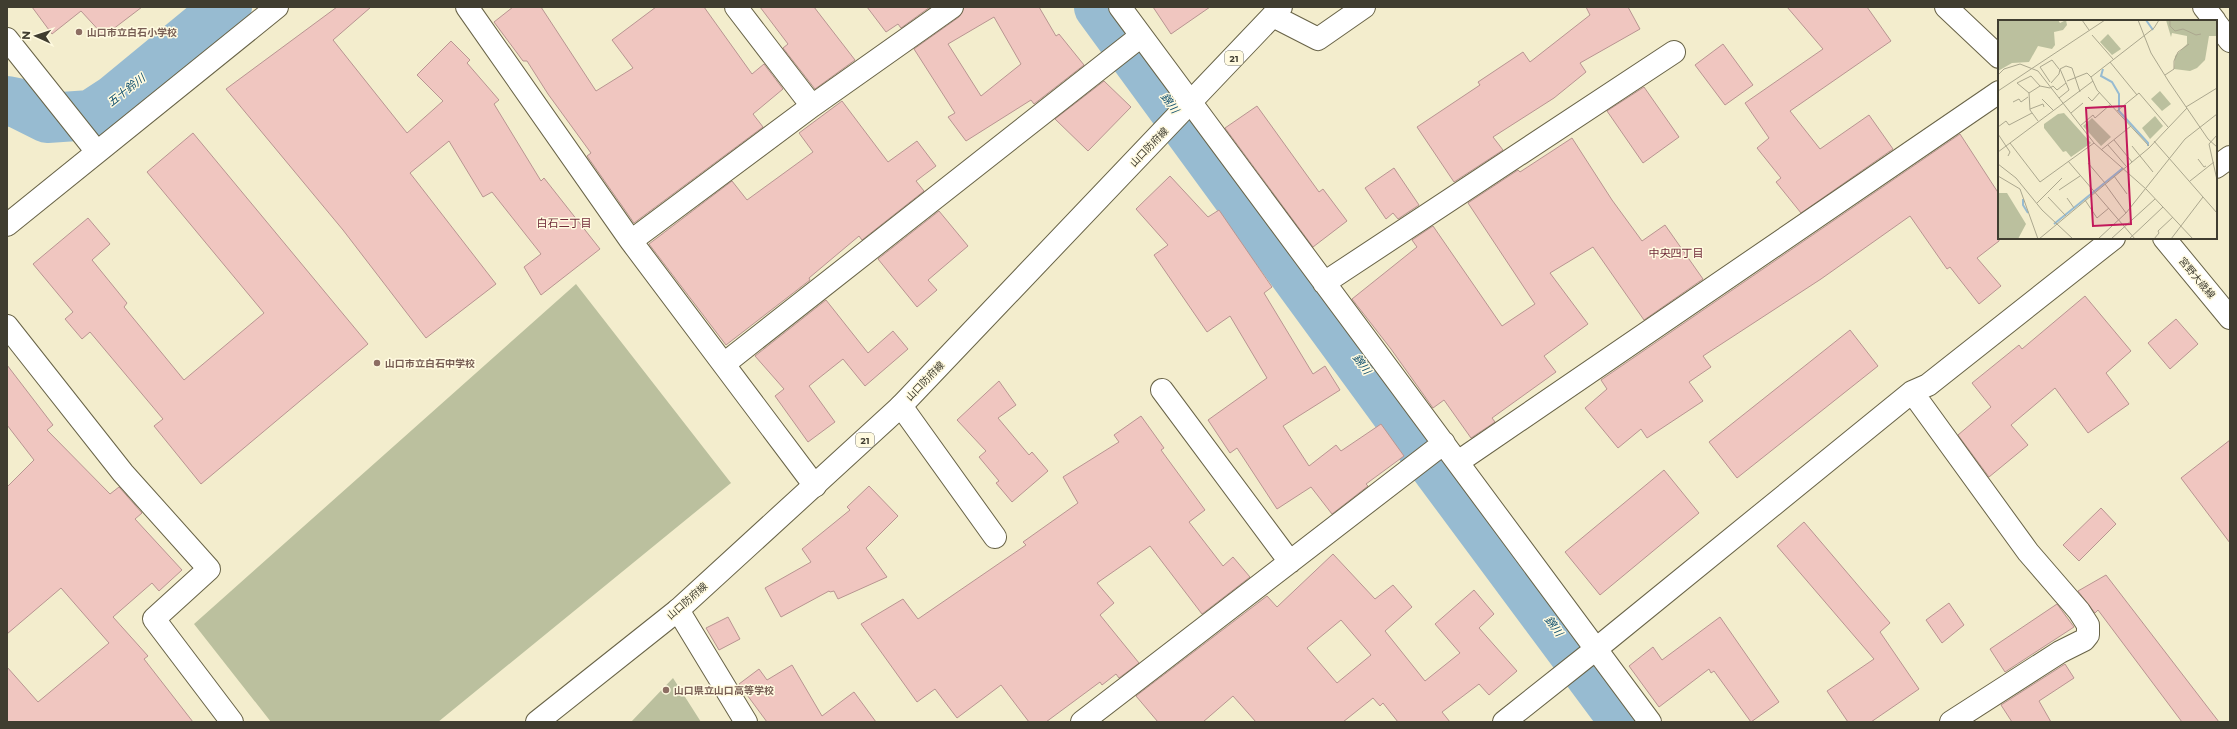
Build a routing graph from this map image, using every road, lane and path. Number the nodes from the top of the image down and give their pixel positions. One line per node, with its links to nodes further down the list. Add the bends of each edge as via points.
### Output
1 (277, 7): 20 (street)
2 (467, 7): 26 (street)
3 (736, 7): 18 (street)
4 (952, 7): 18 (street)
5 (1120, 7): 12 (street)
6 (1364, 7): 9 (street, via 1318,39)
7 (1946, 7): 16 (street)
8 (2204, 7): 10 (street)
9 (1277, 12): 19 (street, 山口防府線 / 21)
10 (2214, 20)
11 (2217, 25): 14 (street)
12 (1141, 36): 19 (street); 30 (street)
13 (7, 39): 20 (street)
14 (2230, 41)
15 (1674, 52): 27 (street)
16 (1998, 56)
17 (1998, 93): 35 (street)
18 (812, 106): 26 (street)
19 (1188, 106): 27 (street); 33 (street, 山口防府線 / 21)
20 (91, 144): 23 (street)
21 (2230, 157): 22 (street)
22 (2217, 166)
23 (7, 225)
24 (2113, 239): 32 (street, via 1928,385)
25 (2165, 239): 28 (street, 宮野大歳線)
26 (631, 241): 30 (street)
27 (1324, 283): 34 (street)
28 (2230, 318)
29 (7, 326): 41 (street, via 123,473 209,569 154,618)
30 (724, 364): 36 (street)
31 (1162, 390): 38 (street)
32 (1912, 392): 40 (street); 47 (street, via 2028,552 2088,625 2088,635 2084,640 2060,652)
33 (901, 406): 36 (street, 山口防府線 / 21); 37 (street)
34 (1444, 443): 35 (street); 38 (street)
35 (1458, 462): 40 (street)
36 (816, 486): 39 (street, 山口防府線 / 21)
37 (995, 537)
38 (1290, 562): 44 (street)
39 (678, 610): 42 (street, 山口防府線 / 21); 43 (street)
40 (1596, 650): 45 (street); 46 (street)
41 (232, 722)
42 (537, 722)
43 (746, 722)
44 (1082, 722)
45 (1504, 722)
46 (1650, 722)
47 (1951, 722)

